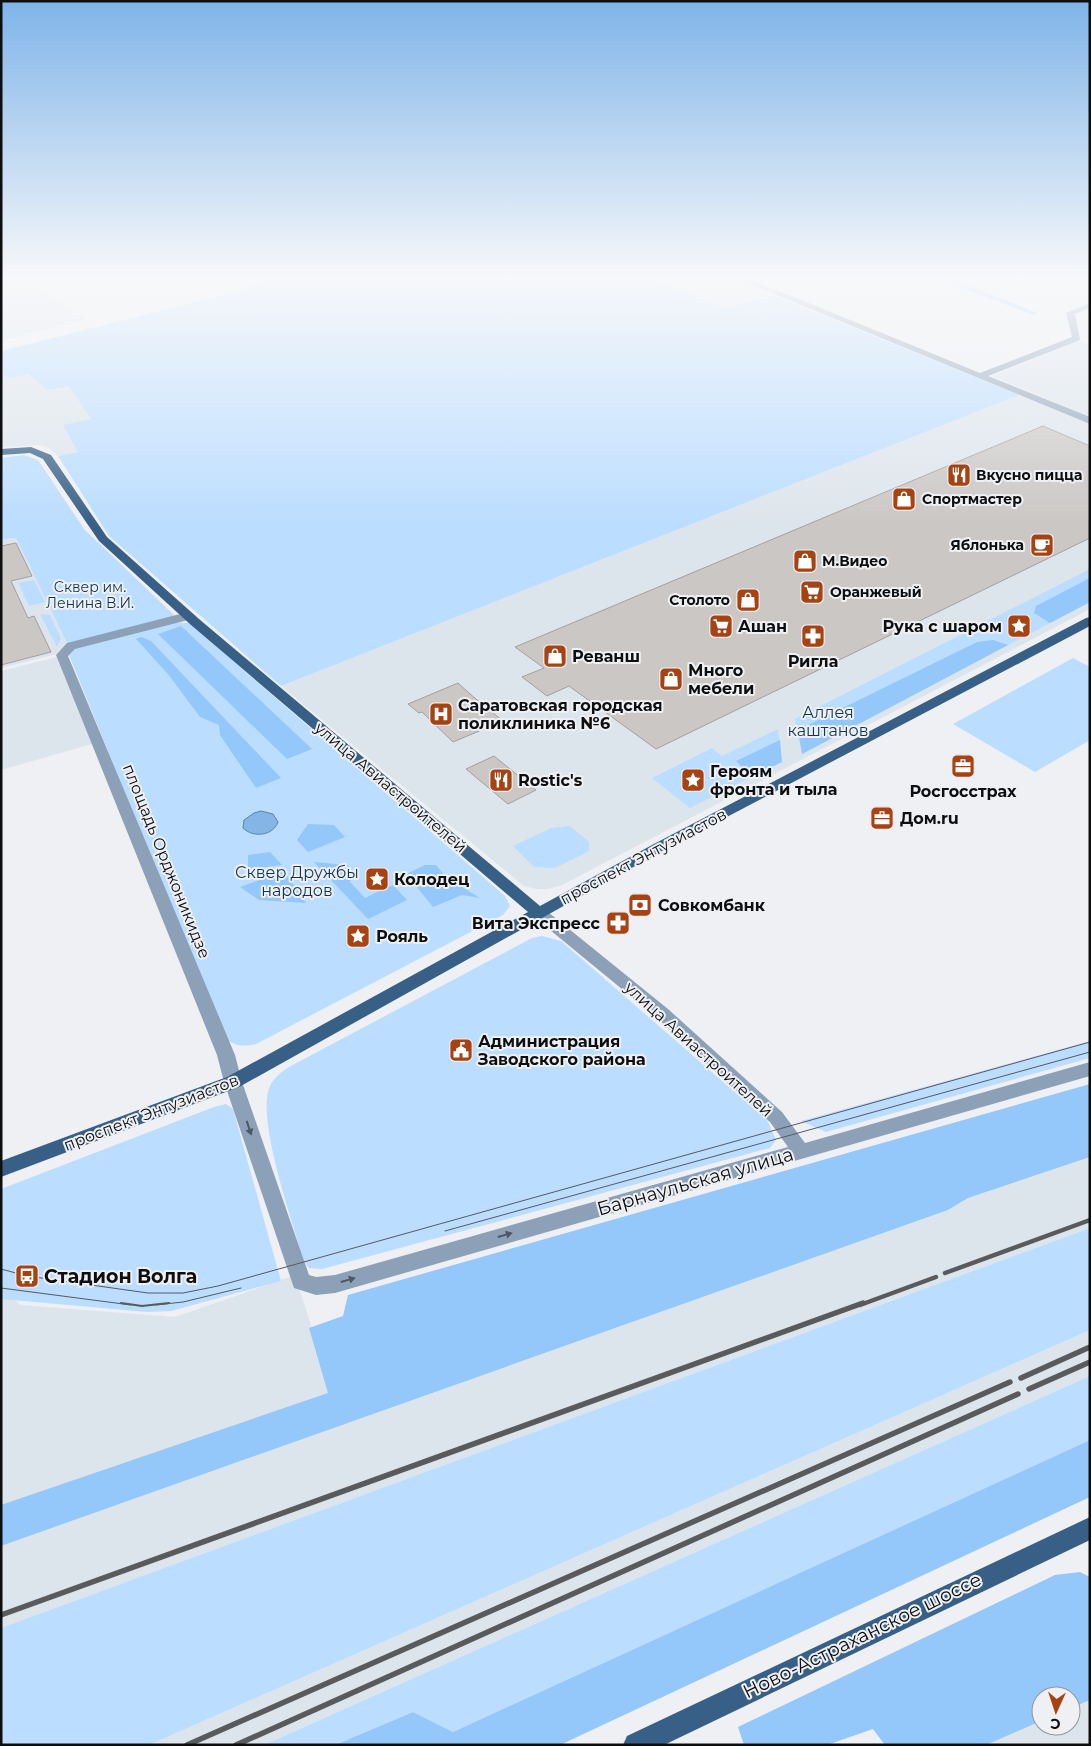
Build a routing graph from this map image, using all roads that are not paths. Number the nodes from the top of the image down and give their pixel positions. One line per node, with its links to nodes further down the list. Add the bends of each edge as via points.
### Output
1 (942, 360): 3 (street)
2 (1019, 360): 3 (street)
3 (980, 376): 4 (street)
4 (1090, 421)
5 (1, 452): 6 (main road, улица Авиастроителей, via 21,449 39,452 52,462 103,539)
6 (188, 616): 8 (main road, улица Авиастроителей); 10 (street, площадь Орджоникидзе, via 72,646 62,655 221,1042)
7 (1090, 621): 8 (main road, проспект Энтузиастов)
8 (538, 912): 10 (main road, проспект Энтузиастов); 11 (street, улица Авиастроителей, via 662,1013 776,1117)
9 (1090, 1069): 11 (street, Барнаульская улица)
10 (233, 1082): 12 (main road, проспект Энтузиастов); 13 (street, площадь Орджоникидзе, one-way to 13)
11 (800, 1150): 13 (street, Барнаульская улица, one-way to 11, via 316,1286 335,1284)
12 (1, 1169)
13 (301, 1282)
14 (1089, 1530): 15 (main road, Ново-Астраханское шоссе, via 976,1580)
15 (636, 1745)

